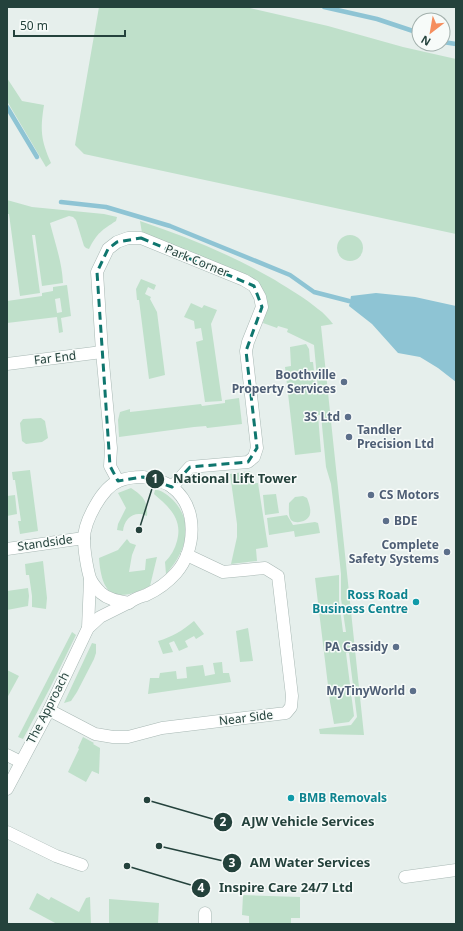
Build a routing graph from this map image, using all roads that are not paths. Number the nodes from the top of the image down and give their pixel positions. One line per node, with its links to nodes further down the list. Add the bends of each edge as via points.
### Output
1 (102, 352): 2 (street, Far End); 3 (street, Park Corner, via 111,448 110,466); 4 (street, Park Corner, via 97,272 108,250 117,242 128,238 141,238 244,280 254,286 260,297 262,307 246,351 257,448 254,456 248,462 190,467)
2 (7, 364)
3 (118, 481): 4 (street, via 143,477 155,479); 5 (street, via 99,498)
4 (172, 488): 7 (street, via 182,498 191,520 192,534)
5 (84, 538): 6 (street, Standside); 8 (street)
6 (7, 549)
7 (187, 555): 9 (street, via 175,574 164,584); 11 (street, Near Side, via 223,572 265,568 278,576 292,696 286,713 162,728 128,737 113,738 95,734)
8 (90, 580): 9 (street, via 105,596); 10 (street, The Approach)
9 (130, 603): 10 (street, The Approach)
10 (88, 625): 11 (street, The Approach)
11 (49, 710): 13 (street, The Approach)
12 (7, 755): 13 (street)
13 (21, 762): 14 (street, The Approach)
14 (7, 789)
15 (7, 832): 16 (street, via 56,856)
16 (82, 865)
17 (456, 870): 18 (street)
18 (405, 878)

